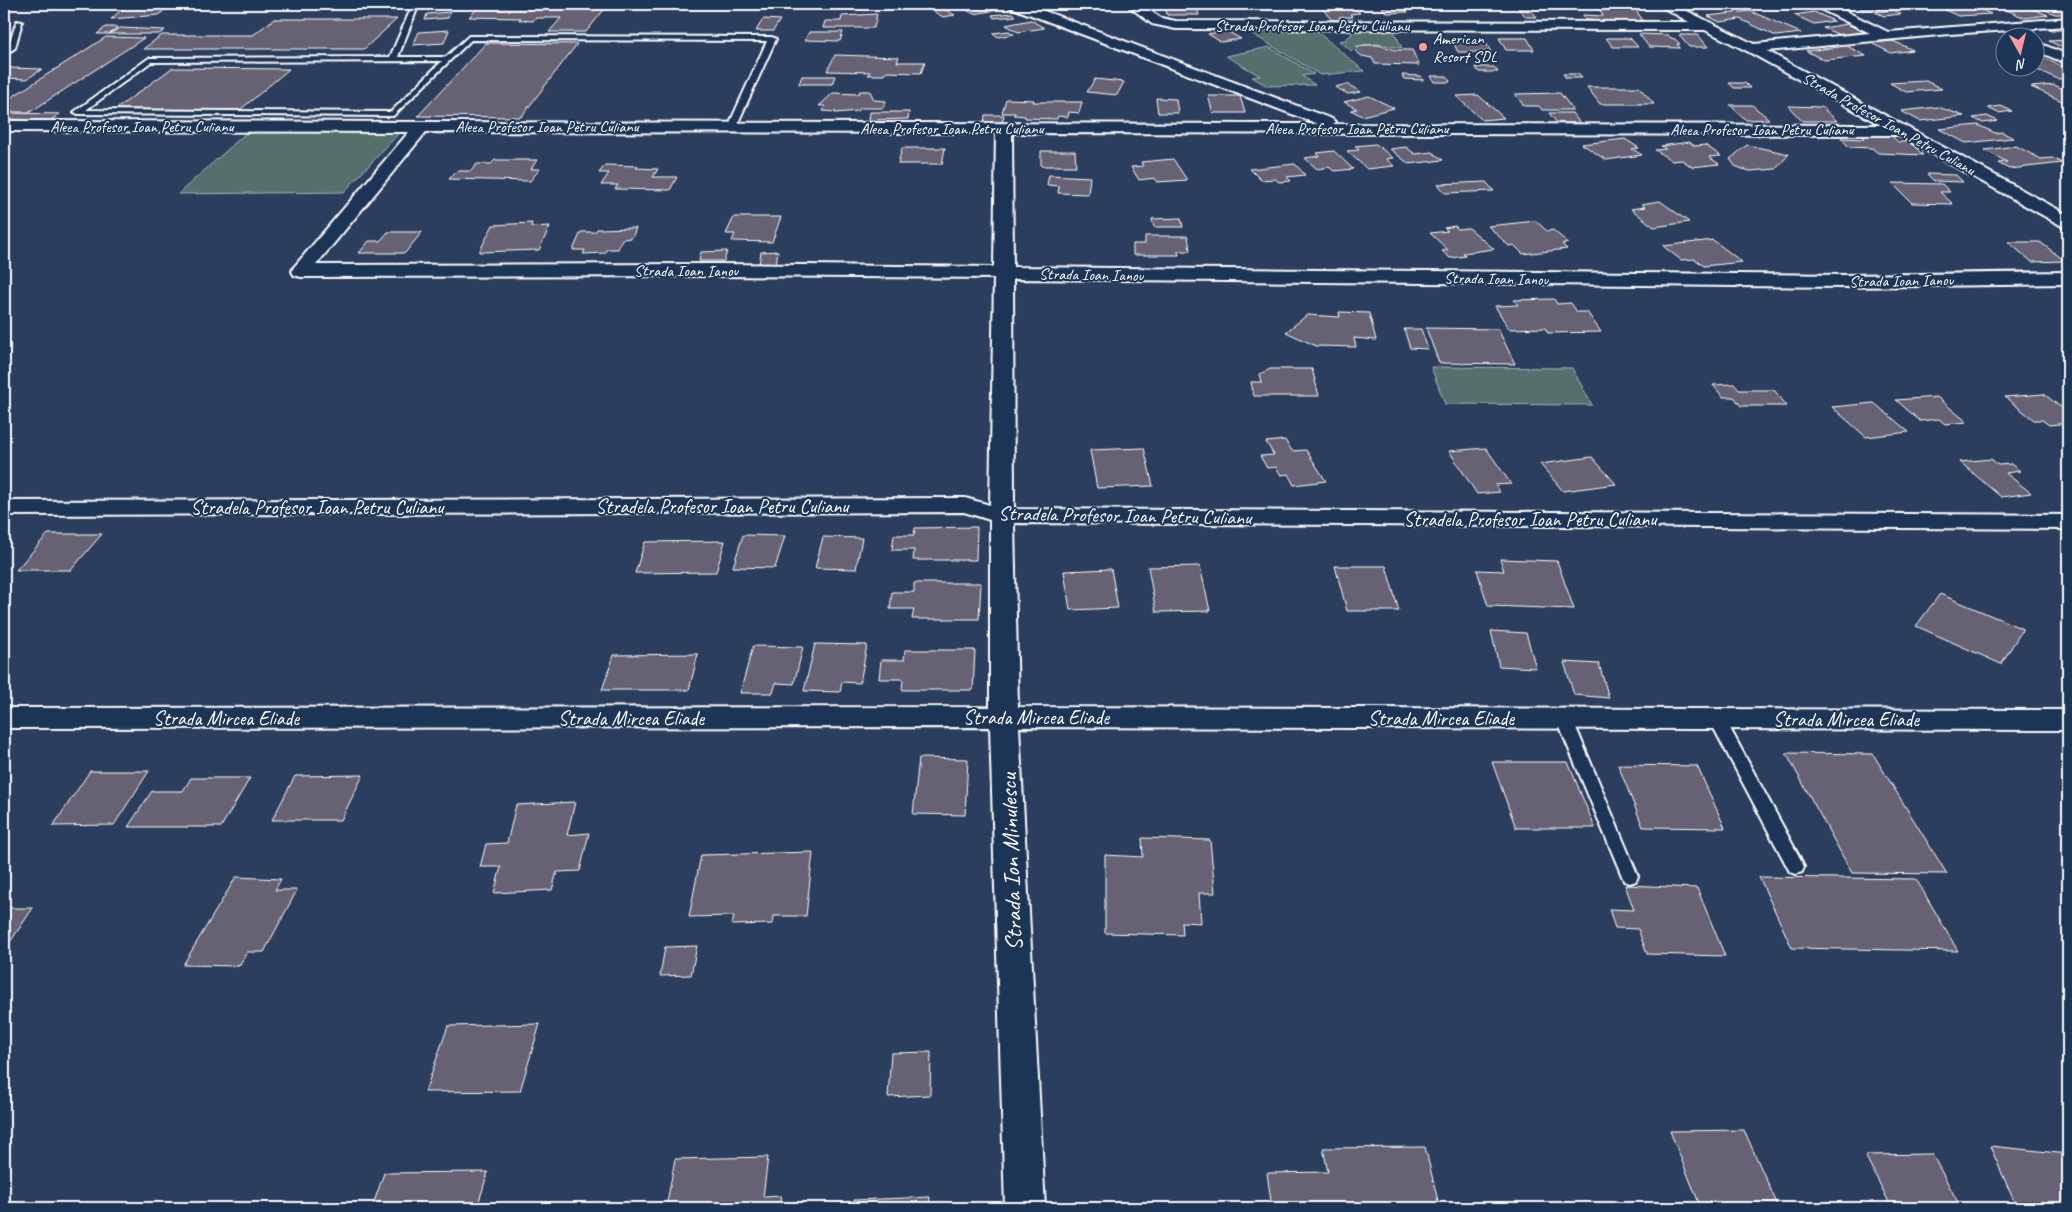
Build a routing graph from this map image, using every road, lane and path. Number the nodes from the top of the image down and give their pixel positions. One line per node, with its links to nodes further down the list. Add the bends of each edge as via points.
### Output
1 (416, 4): 15 (lane)
2 (1015, 4): 22 (street, via 1330,123)
3 (1132, 4): 8 (street, Strada Profesor Ioan Petru Culianu, via 1157,22 1176,24)
4 (1663, 4): 8 (street, Strada Profesor Ioan Petru Culianu)
5 (1821, 4): 11 (street)
6 (19, 22): 14 (lane, via 11,48)
7 (2068, 22): 9 (street)
8 (1708, 26): 12 (street, Strada Profesor Ioan Petru Culianu)
9 (1989, 26): 10 (street); 11 (street)
10 (1994, 28)
11 (1888, 37): 12 (street)
12 (1752, 48): 23 (street, Strada Profesor Ioan Petru Culianu)
13 (2044, 49): 17 (street)
14 (4, 53)
15 (393, 59): 16 (lane); 16 (lane, via 150,60 78,112 393,114)
16 (446, 59): 20 (lane, via 469,38 772,39)
17 (2068, 60)
18 (4, 126): 19 (street, Aleea Profesor Ioan Petru Culianu)
19 (422, 126): 20 (street, Aleea Profesor Ioan Petru Culianu); 25 (street, Strada Ioan Ianov, via 302,271)
20 (732, 126): 21 (street, Aleea Profesor Ioan Petru Culianu)
21 (1004, 128): 22 (street, Aleea Profesor Ioan Petru Culianu); 25 (street, Strada Ion Minulescu)
22 (1331, 128): 23 (street, Aleea Profesor Ioan Petru Culianu)
23 (1900, 130): 24 (street, Strada Profesor Ioan Petru Culianu)
24 (2068, 222)
25 (1003, 273): 26 (street, Strada Ioan Ianov, via 1844,281); 28 (street, Strada Ion Minulescu)
26 (2068, 278)
27 (4, 508): 28 (street, Stradela Profesor Ioan Petru Culianu, via 965,505)
28 (1002, 516): 29 (street, Stradela Profesor Ioan Petru Culianu); 30 (street, Strada Ion Minulescu)
29 (2068, 522)
30 (1004, 717): 31 (street, Strada Mircea Eliade); 32 (street, Strada Mircea Eliade); 37 (street, Strada Ion Minulescu)
31 (4, 718)
32 (1564, 718): 33 (street, Strada Mircea Eliade); 36 (lane)
33 (1717, 719): 34 (street, Strada Mircea Eliade); 35 (lane)
34 (2068, 720)
35 (1796, 867)
36 (1630, 876)
37 (1025, 1208)

